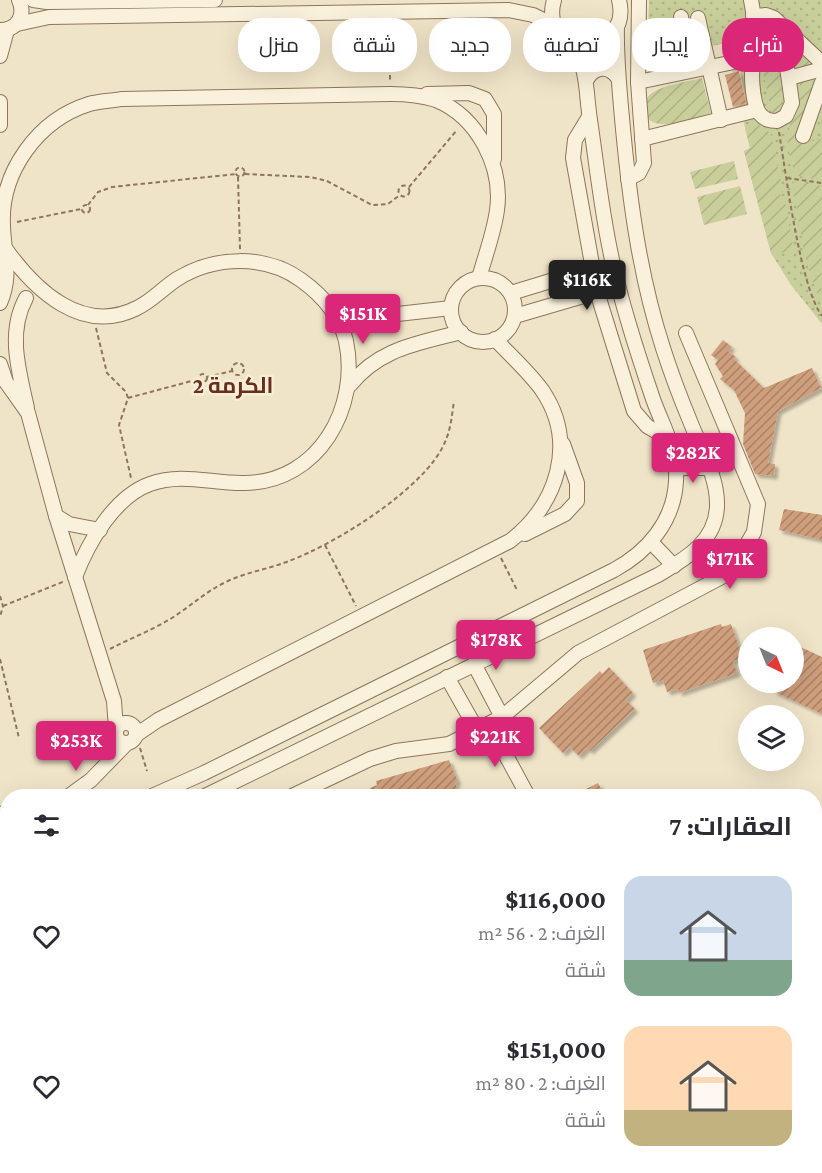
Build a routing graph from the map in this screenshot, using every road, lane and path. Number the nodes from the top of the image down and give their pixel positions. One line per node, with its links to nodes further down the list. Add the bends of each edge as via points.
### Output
1 (19, 0): 15 (street, via 22,15)
2 (33, 0): 8 (street)
3 (215, 0): 8 (street)
4 (554, 0): 13 (street)
5 (619, 0): 14 (street)
6 (639, 0): 29 (street)
7 (751, 0): 10 (street)
8 (109, 2): 11 (street)
9 (370, 5): 11 (street); 12 (street, via 509,10)
10 (753, 16): 17 (street, via 774,18)
11 (110, 17): 15 (street, via 49,18)
12 (539, 18)
13 (553, 18)
14 (619, 18)
15 (8, 28): 16 (street)
16 (0, 56)
17 (822, 63)
18 (822, 69): 27 (street)
19 (710, 71): 39 (street)
20 (390, 72): 32 (path)
21 (585, 72): 28 (street)
22 (618, 72): 26 (street)
23 (684, 72): 29 (street)
24 (752, 72): 35 (street)
25 (788, 72): 27 (street)
26 (618, 78): 28 (street, via 612,70 602,68); 48 (street)
27 (789, 78): 40 (street, via 791,108)
28 (587, 79): 37 (street)
29 (638, 82): 43 (street)
30 (821, 87): 42 (street)
31 (469, 93): 33 (street); 36 (street, via 485,99); 38 (street)
32 (390, 94): 33 (street); 54 (street, via 121,99 90,104 60,117 36,137 9,183)
33 (413, 94): 38 (street, via 437,101)
34 (0, 102): 41 (street)
35 (757, 110): 39 (street); 40 (street, via 763,117)
36 (494, 114): 38 (street); 44 (street)
37 (589, 117): 57 (street, via 575,140 573,152); 84 (street, via 613,264 653,399)
38 (466, 120): 44 (street, via 486,147); 50 (path)
39 (721, 120): 43 (street)
40 (777, 121): 47 (path)
41 (0, 125)
42 (803, 136)
43 (642, 139): 48 (street, via 643,168)
44 (494, 170): 58 (street, via 497,210)
45 (245, 174): 46 (path); 46 (path, via 239,168); 51 (path, via 327,181 372,205 388,204)
46 (237, 175): 52 (path, via 112,187 98,192); 56 (path)
47 (787, 178): 49 (path); 66 (path, via 806,276)
48 (627, 179): 86 (street, via 651,310 677,390)
49 (822, 183)
50 (409, 187): 51 (path, via 407,196); 51 (path, via 402,186)
51 (400, 195)
52 (88, 206): 53 (path); 53 (path, via 90,210 86,213)
53 (81, 209): 54 (path)
54 (2, 225): 55 (street)
55 (5, 248): 62 (street, via 26,276); 63 (street, via 8,272)
56 (240, 261): 65 (street, via 268,264 293,274 315,290); 67 (street, via 196,269 135,309)
57 (593, 268): 59 (street); 60 (street)
58 (479, 278): 60 (street, via 503,284); 64 (street, via 457,291)
59 (597, 292): 68 (street); 84 (street, via 634,411 647,426)
60 (511, 293): 68 (street)
61 (26, 298): 62 (street); 63 (street); 73 (street, via 17,323)
62 (51, 299): 67 (street)
63 (1, 300)
64 (451, 308): 65 (street, via 362,318); 70 (street)
65 (333, 312): 79 (street, via 350,359)
66 (821, 312): 69 (path)
67 (94, 316): 80 (path, via 107,373)
68 (515, 316): 72 (street, via 508,330)
69 (822, 316)
70 (461, 332): 72 (street, via 477,341); 79 (street, via 388,352 367,366)
71 (686, 333): 109 (street, via 758,504 754,532 745,551 731,572 565,662)
72 (495, 339): 83 (street, via 543,393)
73 (17, 360): 74 (street); 82 (street)
74 (0, 364): 78 (street)
75 (232, 371): 75 (path, via 240,375 244,368 237,363); 76 (path)
76 (207, 378): 77 (path); 77 (path, via 202,374)
77 (199, 379): 80 (path)
78 (3, 380): 82 (street)
79 (350, 385): 89 (street, via 342,415 326,441 304,462 277,477 247,483 171,478)
80 (128, 398): 89 (path, via 119,425)
81 (453, 401): 96 (path, via 446,441 436,458 378,511)
82 (28, 412): 92 (street)
83 (557, 425): 87 (street, via 560,444); 88 (street)
84 (669, 439): 85 (street)
85 (676, 468): 86 (street); 95 (street, via 668,515)
86 (709, 468): 98 (street, via 717,506 714,525 689,557)
87 (555, 482): 88 (street); 90 (street)
88 (577, 483): 91 (street, via 577,501)
89 (135, 492): 93 (street)
90 (550, 496): 91 (street); 94 (street, via 539,513)
91 (565, 514): 94 (street)
92 (56, 516): 93 (street, via 69,524); 99 (street)
93 (100, 530): 99 (street)
94 (510, 541): 97 (street)
95 (651, 542): 98 (street); 115 (street, via 607,574)
96 (325, 545): 103 (path); 105 (path, via 208,590 175,616)
97 (496, 548): 100 (path); 103 (street)
98 (674, 566): 107 (street)
99 (75, 577): 102 (path); 105 (street)
100 (517, 590)
101 (0, 596): 102 (path)
102 (3, 606): 104 (path)
103 (362, 616): 111 (street, via 158,720)
104 (0, 617)
105 (99, 654): 111 (street)
106 (0, 659): 112 (path)
107 (474, 664): 108 (street); 109 (street)
108 (447, 677): 110 (street); 116 (street)
109 (502, 717): 110 (street)
110 (483, 727): 117 (street, via 440,746 396,751 370,759); 118 (street)
111 (126, 732): 113 (path); 114 (street, via 91,780)
112 (20, 738)
113 (147, 771)
114 (79, 789)
115 (169, 789)
116 (219, 789)
117 (307, 789)
118 (523, 789)

